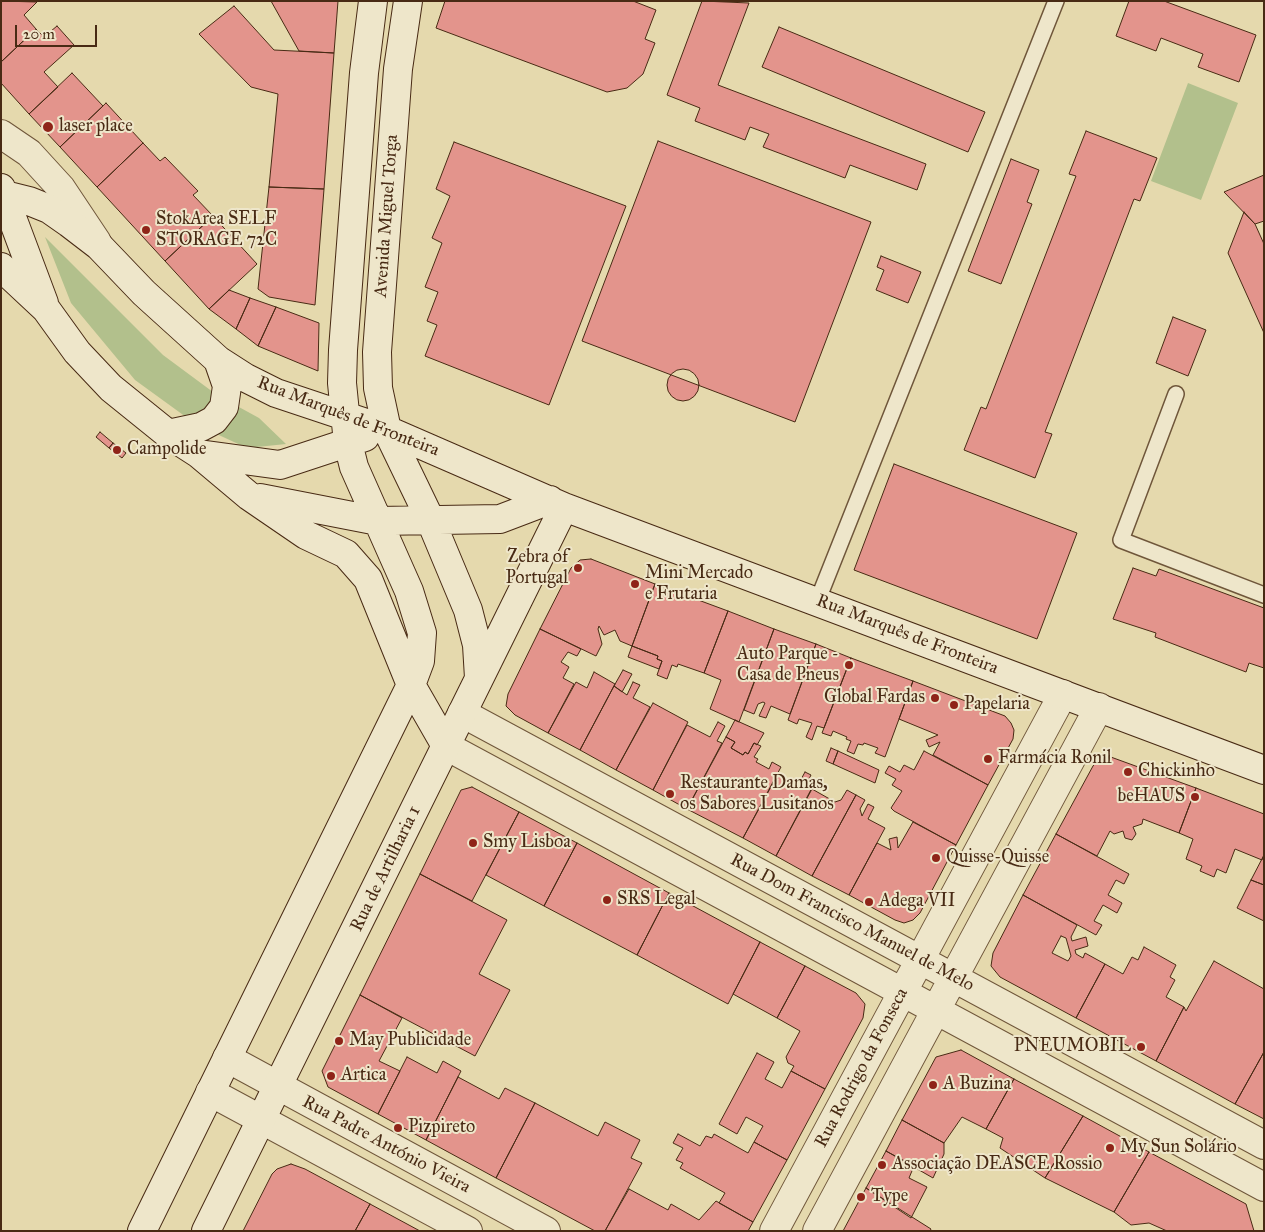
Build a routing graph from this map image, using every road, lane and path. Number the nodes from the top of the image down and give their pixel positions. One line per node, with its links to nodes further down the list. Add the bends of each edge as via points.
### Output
1 (373, 1): 11 (main road, Avenida Miguel Torga, via 363,83 343,350 342,383)
2 (408, 1): 12 (main road, Avenida Miguel Torga, via 398,69 377,352 378,388)
3 (1056, 1): 20 (lane)
4 (1, 134): 6 (main road, Rua Marquês de Fronteira, via 29,153 61,188)
5 (2, 192): 6 (main road, via 49,209); 8 (main road)
6 (99, 246): 9 (main road, Rua Marquês de Fronteira, via 144,293)
7 (1, 267): 8 (main road)
8 (46, 309): 13 (main road, via 77,352 111,388)
9 (218, 360): 11 (main road, Rua Marquês de Fronteira); 13 (main road, via 227,386 224,407 214,420 200,427)
10 (1176, 394): 19 (lane, via 1121,540)
11 (347, 430): 12 (main road, Rua Marquês de Fronteira); 14 (main road, via 280,465); 18 (main road, Avenida Miguel Torga, via 354,467)
12 (387, 430): 16 (main road, Rua Marquês de Fronteira); 17 (main road, Avenida Miguel Torga)
13 (168, 434): 14 (main road)
14 (199, 454): 15 (main road)
15 (249, 496): 18 (main road); 22 (main road, via 306,535 346,554 368,579)
16 (557, 503): 17 (main road, via 500,519); 20 (main road, Rua Marquês de Fronteira); 21 (main road, Rua de Artilharia 1)
17 (430, 519): 18 (main road); 21 (main road, Avenida Miguel Torga, via 468,610 477,645)
18 (378, 520): 22 (main road, via 410,591 422,633 420,661)
19 (1264, 594)
20 (817, 602): 23 (main road, Rua Marquês de Fronteira)
21 (479, 680): 25 (main road, Rua de Artilharia 1)
22 (411, 685): 26 (main road); 32 (main road)
23 (1063, 694): 24 (main road, Rua Marquês de Fronteira); 28 (main road, Rua Rodrigo da Fonseca)
24 (1099, 707): 27 (main road, Rua Marquês de Fronteira); 29 (main road, Rua Rodrigo da Fonseca)
25 (462, 713): 26 (main road, Rua de Artilharia 1); 28 (main road, Rua Dom Francisco Manuel de Melo)
26 (446, 746): 30 (main road, Rua Dom Francisco Manuel de Melo); 33 (main road, Rua de Artilharia 1)
27 (1264, 770)
28 (920, 960): 29 (main road, Rua Dom Francisco Manuel de Melo); 30 (main road, Rua Rodrigo da Fonseca)
29 (953, 978): 31 (main road, Rua Rodrigo da Fonseca); 36 (main road, Rua Dom Francisco Manuel de Melo)
30 (903, 993): 31 (main road, Rua Dom Francisco Manuel de Melo); 43 (main road, Rua Rodrigo da Fonseca)
31 (936, 1010): 37 (main road, Rua Dom Francisco Manuel de Melo); 44 (main road, Rua Rodrigo da Fonseca)
32 (227, 1058): 33 (main road, Rua Padre António Vieira); 34 (main road)
33 (278, 1086): 35 (main road, Rua de Artilharia 1); 42 (main road, Rua Padre António Vieira)
34 (210, 1092): 35 (main road, Rua Padre António Vieira); 39 (main road)
35 (262, 1120): 40 (main road, Rua de Artilharia 1); 41 (main road, Rua Padre António Vieira)
36 (1253, 1139): 37 (main road, Rua Dom Francisco Manuel de Melo, via 1240,1163)
37 (1224, 1166): 38 (main road, Rua Dom Francisco Manuel de Melo)
38 (1264, 1188)
39 (142, 1231)
40 (206, 1231)
41 (468, 1231)
42 (546, 1231)
43 (774, 1231)
44 (817, 1231)

